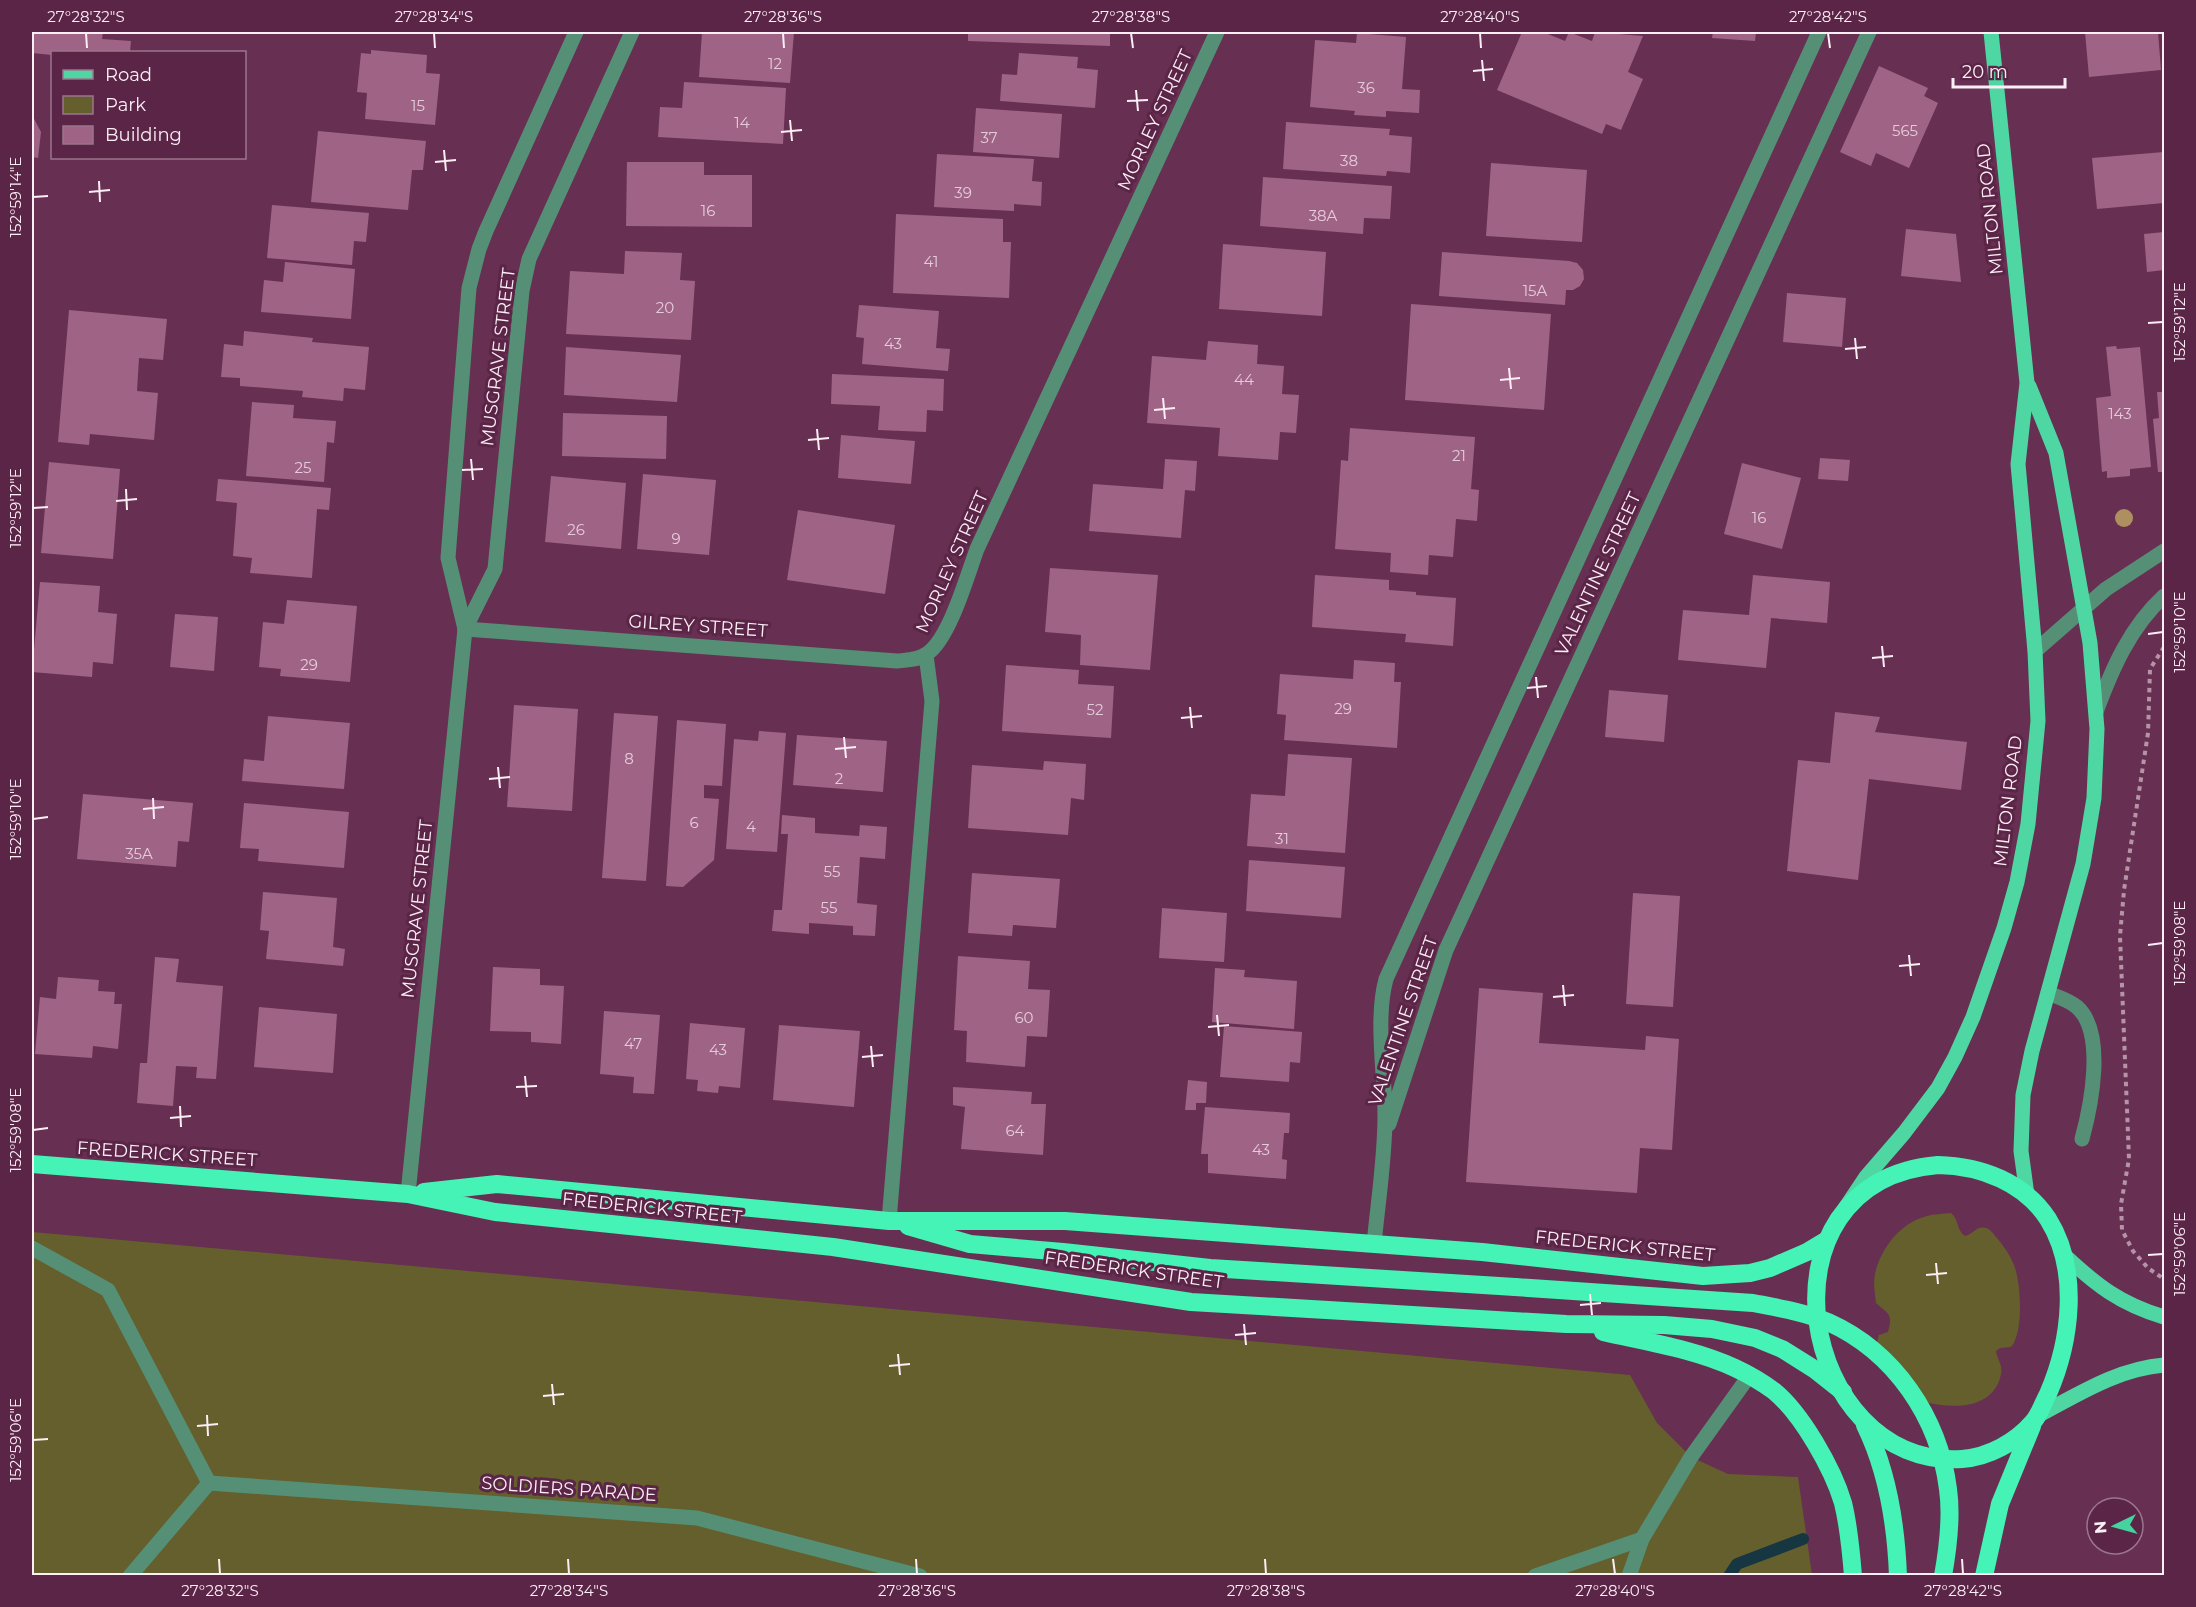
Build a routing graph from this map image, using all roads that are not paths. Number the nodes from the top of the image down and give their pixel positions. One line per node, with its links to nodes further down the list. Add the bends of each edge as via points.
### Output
1 (576, 32): 11 (street, MUSGRAVE STREET, via 486,231 469,288 448,558)
2 (632, 32): 11 (street, MUSGRAVE STREET, via 529,260 522,291 495,569)
3 (1217, 32): 13 (street, MORLEY STREET, via 977,549 946,631)
4 (1819, 32): 17 (street, VALENTINE STREET, via 1386,979 1382,997)
5 (1869, 32): 17 (street, VALENTINE STREET, via 1446,950)
6 (1991, 32): 7 (main road, MILTON ROAD)
7 (2027, 383): 10 (main road, MILTON ROAD, via 2056,453); 12 (main road, MILTON ROAD, via 2018,464)
8 (2164, 552): 10 (street)
9 (2164, 596): 14 (street, via 2128,640)
10 (2083, 606): 12 (street); 14 (main road, MILTON ROAD)
11 (465, 629): 13 (street, GILREY STREET, via 897,661); 19 (street, MUSGRAVE STREET)
12 (2035, 651): 21 (main road, MILTON ROAD, via 2038,721 2028,824 2017,882 1988,975 1964,1037 1938,1088)
13 (926, 655): 22 (street, MORLEY STREET, via 932,701)
14 (2096, 712): 15 (main road, MILTON ROAD, via 2097,764 2090,831)
15 (2048, 993): 16 (street, via 2078,1007 2091,1034 2093,1094); 20 (main road, MILTON ROAD, via 2023,1095 2021,1151)
16 (2082, 1139)
17 (1384, 1141): 24 (street, VALENTINE STREET)
18 (32, 1164): 19 (highway, FREDERICK STREET)
19 (408, 1194): 22 (highway, FREDERICK STREET, via 497,1184); 28 (highway, FREDERICK STREET, via 495,1212 833,1247 1191,1302)
20 (2027, 1196): 21 (highway, via 1987,1172 1952,1165 1923,1166 1873,1185); 26 (highway, via 2046,1217)
21 (1842, 1213): 23 (highway)
22 (889, 1221): 24 (highway, FREDERICK STREET, via 1065,1221); 42 (highway, bridge, via 970,1244 1210,1268 1754,1303 1791,1310 1854,1336 1882,1357 1921,1406 1935,1435 1949,1491 1949,1538)
23 (1827, 1240): 24 (highway, FREDERICK STREET, via 1770,1268 1723,1276); 31 (highway, via 1818,1275 1818,1325 1826,1358)
24 (1374, 1244)
25 (32, 1248): 34 (street, via 108,1290)
26 (2063, 1254): 27 (main road, via 2091,1281 2113,1295); 32 (highway, via 2067,1334 2059,1367)
27 (2164, 1317)
28 (1572, 1324): 30 (highway, via 1704,1356); 31 (highway, FREDERICK STREET, via 1664,1324 1737,1333 1782,1349)
29 (2164, 1365): 32 (main road, via 2114,1376)
30 (1749, 1376): 35 (street, via 1691,1456); 40 (highway, via 1774,1391 1798,1416 1824,1460 1842,1502)
31 (1843, 1392): 33 (highway)
32 (2036, 1419): 33 (highway, via 1993,1451 1954,1459 1908,1450); 43 (highway, via 2000,1504)
33 (1863, 1420): 41 (highway, via 1877,1452 1890,1500)
34 (209, 1483): 36 (street); 37 (street, SOLDIERS PARADE, via 697,1518)
35 (1642, 1539): 38 (street); 39 (street)
36 (130, 1575)
37 (920, 1575)
38 (1535, 1575)
39 (1629, 1575)
40 (1853, 1575)
41 (1898, 1575)
42 (1943, 1575)
43 (1984, 1575)

